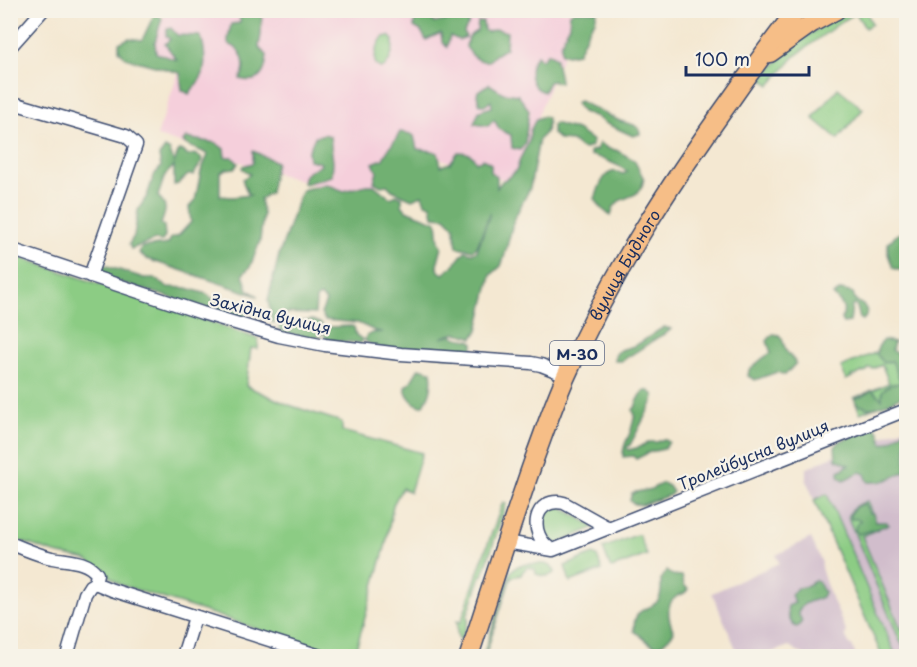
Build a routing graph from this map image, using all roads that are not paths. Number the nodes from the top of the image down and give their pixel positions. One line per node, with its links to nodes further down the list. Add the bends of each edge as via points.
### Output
1 (43, 10): 6 (street)
2 (787, 10): 5 (highway, М-30)
3 (797, 10): 5 (highway, М-30)
4 (836, 10): 7 (highway)
5 (772, 40): 7 (highway, М-30)
6 (10, 46)
7 (757, 62): 11 (highway, вулиця Будного / М-30, via 639,235)
8 (10, 102): 10 (street, via 126,136 136,146)
9 (10, 249): 10 (street, Західна вулиця)
10 (90, 276): 11 (street, Західна вулиця, via 279,336 392,353 531,363)
11 (566, 375): 14 (highway, вулиця Будного / М-30)
12 (906, 410): 13 (street, Тролейбусна вулиця)
13 (611, 528): 16 (street, Тролейбусна вулиця); 16 (street, via 564,503 549,504 541,509 537,533 544,545)
14 (506, 542): 16 (street); 22 (highway, вулиця Будного / М-30)
15 (10, 543): 17 (street, via 52,558 82,563 97,574)
16 (553, 550)
17 (95, 583): 18 (street); 19 (street, via 85,594)
18 (195, 617): 20 (street); 21 (street)
19 (67, 657)
20 (183, 657)
21 (320, 657)
22 (469, 657)

